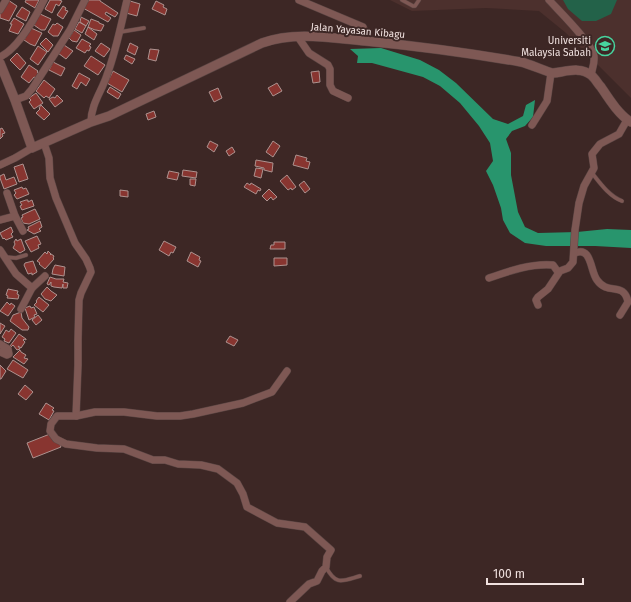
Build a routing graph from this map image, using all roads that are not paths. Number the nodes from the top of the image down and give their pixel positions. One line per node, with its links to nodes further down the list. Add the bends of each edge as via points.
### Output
1 (6, 0): 9 (street)
2 (44, 0): 14 (street, via 14,47)
3 (85, 0): 19 (street, via 70,30 32,89 26,96)
4 (127, 0): 11 (street)
5 (299, 0): 13 (street, via 363,27)
6 (402, 0): 7 (lane, via 413,6)
7 (419, 0)
8 (549, 0): 17 (street, via 591,49 594,59)
9 (0, 10)
10 (144, 28): 11 (lane)
11 (120, 32): 21 (street, via 107,77 93,108)
12 (298, 37): 13 (street, Jalan Yayasan Kibagu); 18 (street, via 309,53 328,65 333,91); 21 (street, Jalan Yayasan Kibagu, via 262,43)
13 (366, 41): 16 (street, Jalan Yayasan Kibagu, via 521,62)
14 (0, 56)
15 (0, 63): 19 (street)
16 (551, 73): 17 (street, Jalan Yayasan Kibagu, via 575,70); 22 (street, via 547,101)
17 (591, 75): 20 (street)
18 (348, 98)
19 (16, 100): 24 (street)
20 (629, 121): 26 (street, via 618,134 594,150)
21 (92, 122): 23 (street, Jalan Yayasan Kibagu)
22 (532, 125)
23 (44, 143): 24 (street, Jalan Yayasan Kibagu); 46 (street, via 56,198 75,243 89,264 91,272 79,300)
24 (32, 148): 25 (street)
25 (0, 165)
26 (592, 173): 28 (lane, via 603,187); 33 (street, via 581,194)
27 (7, 193): 29 (street)
28 (622, 201)
29 (15, 216): 30 (street); 31 (street)
30 (0, 220)
31 (23, 230)
32 (0, 250): 35 (street)
33 (574, 251): 36 (street, via 571,265); 42 (street, via 586,254 594,276 604,287 620,289 625,294 628,302)
34 (26, 255): 35 (lane, via 16,258)
35 (4, 257): 39 (street, via 16,274)
36 (558, 272): 38 (street, via 553,265 536,266); 40 (street, via 548,289 536,300)
37 (45, 276): 39 (street)
38 (489, 278)
39 (32, 288): 41 (street)
40 (538, 305)
41 (21, 309)
42 (620, 315)
43 (0, 344): 44 (street, via 9,351 9,354)
44 (0, 352)
45 (287, 371): 46 (street, via 272,392 243,403 193,414 157,416 95,412)
46 (76, 416): 47 (street, via 54,418 50,430 56,439 66,444 124,449 153,460 218,469 237,483 247,507 278,523 305,527 321,540 331,550)
47 (326, 567): 48 (lane, via 331,576 340,581); 49 (street, via 317,581 309,584)
48 (360, 576)
49 (290, 602)

